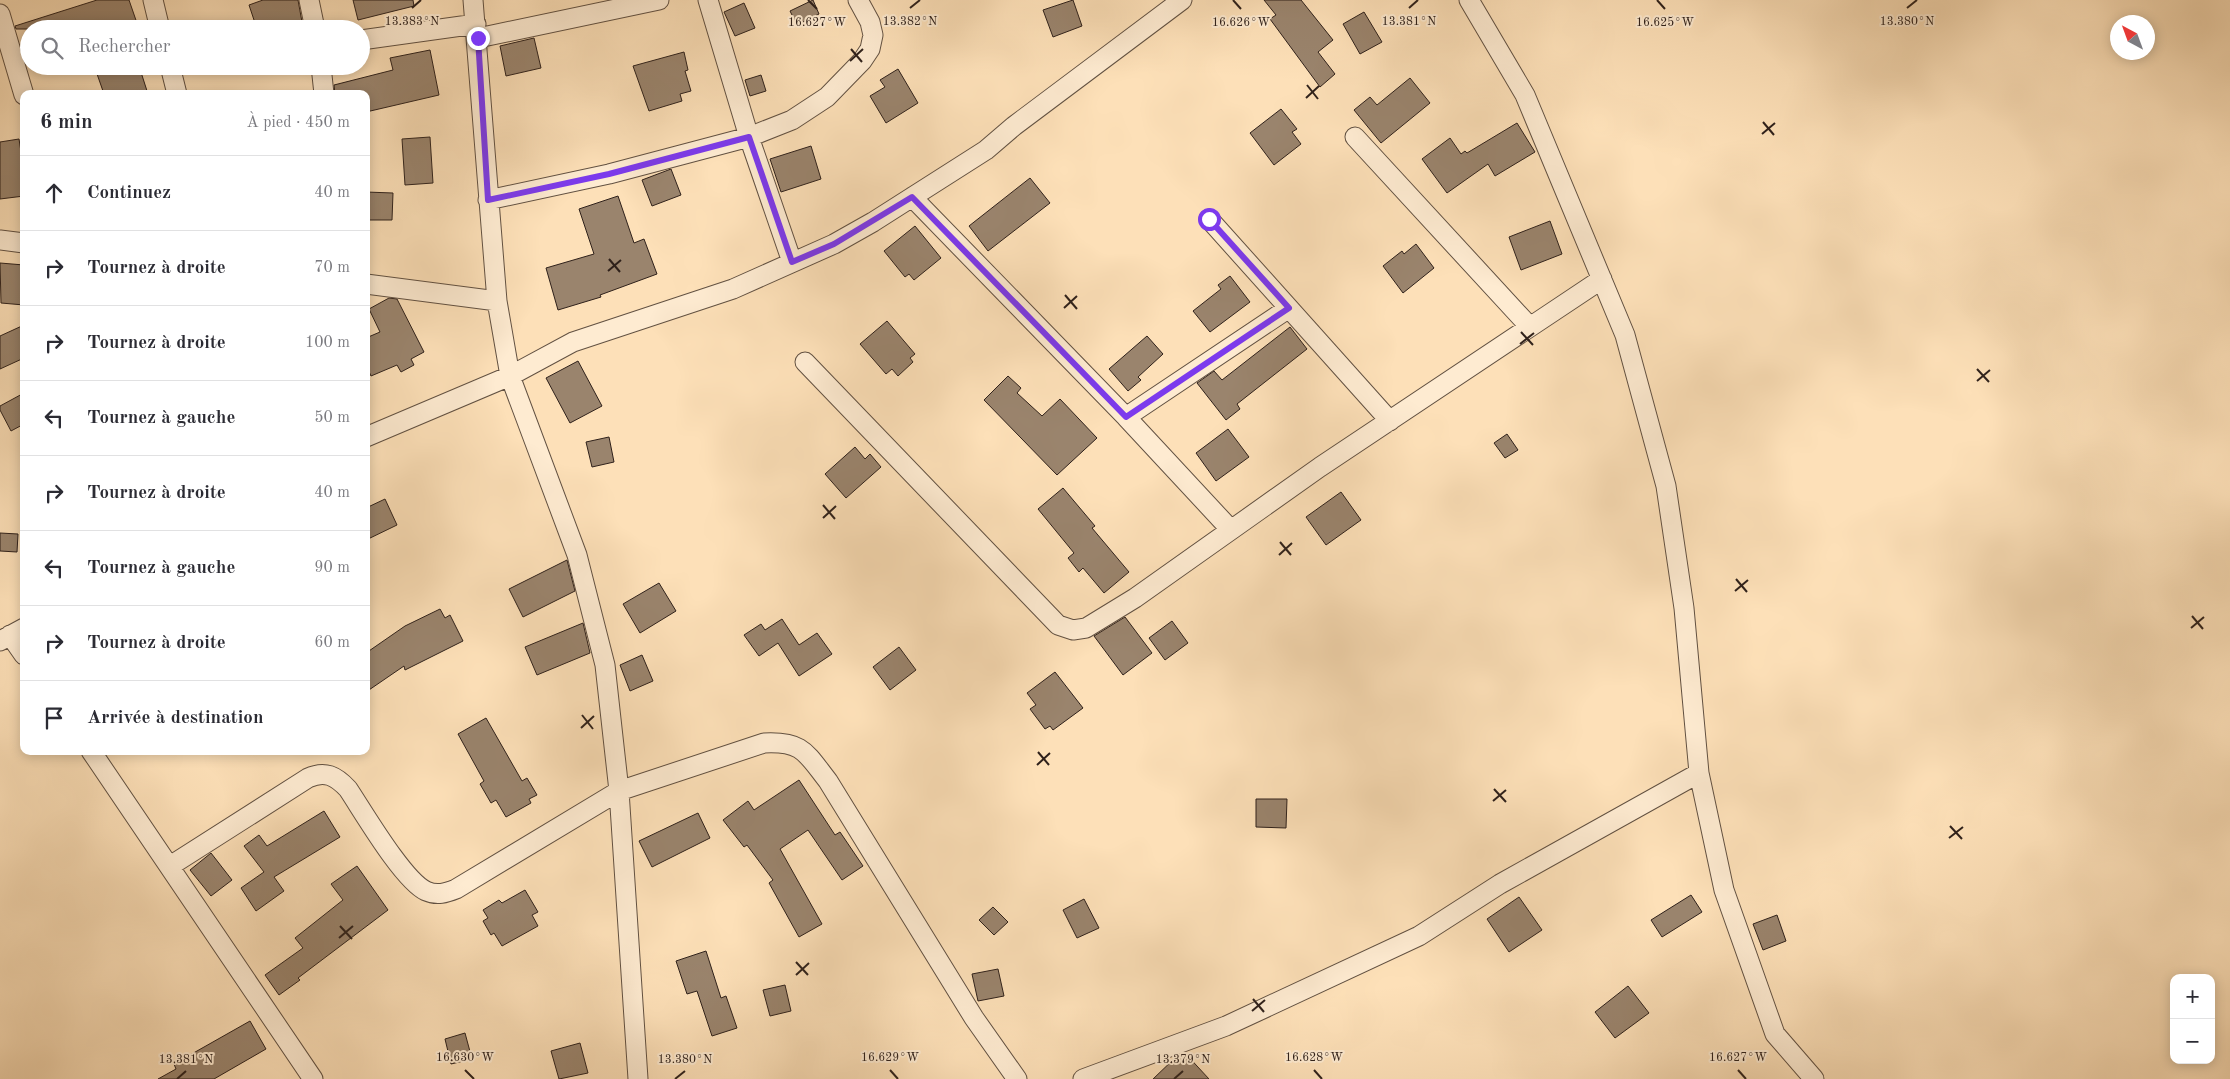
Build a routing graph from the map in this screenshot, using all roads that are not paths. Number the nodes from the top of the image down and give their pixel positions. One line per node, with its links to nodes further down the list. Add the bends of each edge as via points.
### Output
1 (152, 0): 10 (street)
2 (309, 0): 11 (street)
3 (473, 0): 12 (street)
4 (658, 0): 12 (street)
5 (708, 0): 19 (street)
6 (858, 0): 19 (street, via 873,35 870,50 862,61 827,97 792,120)
7 (1182, 0): 21 (street, via 986,150)
8 (1469, 0): 27 (street, via 1525,95)
9 (0, 14): 16 (street)
10 (158, 20)
11 (313, 20)
12 (477, 31): 13 (street); 22 (street)
13 (370, 39)
14 (172, 75): 17 (street)
15 (322, 75): 18 (street)
16 (23, 90)
17 (176, 90)
18 (324, 90)
19 (749, 137): 22 (street, via 609,174); 26 (street)
20 (1355, 137): 31 (street)
21 (912, 197): 26 (street, via 834,244); 34 (street)
22 (488, 200): 29 (street)
23 (1209, 219): 30 (street)
24 (0, 240): 25 (street)
25 (20, 242)
26 (792, 262): 33 (street, via 733,290 573,342)
27 (1602, 279): 31 (street); 41 (street, via 1625,335 1666,486 1684,608)
28 (370, 284): 29 (street)
29 (497, 300): 33 (street)
30 (1289, 308): 34 (street); 35 (street)
31 (1530, 327): 35 (street)
32 (805, 362): 37 (street, via 1058,625 1073,630 1086,628 1135,598)
33 (510, 376): 36 (street); 42 (street, via 577,555 605,665)
34 (1126, 417): 37 (street)
35 (1390, 421): 37 (street)
36 (370, 435)
37 (1231, 530)
38 (11, 635): 39 (street)
39 (20, 649)
40 (94, 755): 43 (street)
41 (1699, 773): 44 (street, via 1724,890 1775,1034); 48 (street, via 1500,884 1419,936 1226,1026)
42 (619, 791): 43 (street, via 456,889 442,894 428,892 410,879 348,790 330,774 308,778); 46 (street); 47 (street, via 764,743 785,742 805,752 828,781 974,1018)
43 (170, 866): 45 (street)
44 (1810, 1078)
45 (313, 1079)
46 (638, 1079)
47 (1017, 1079)
48 (1083, 1079)

